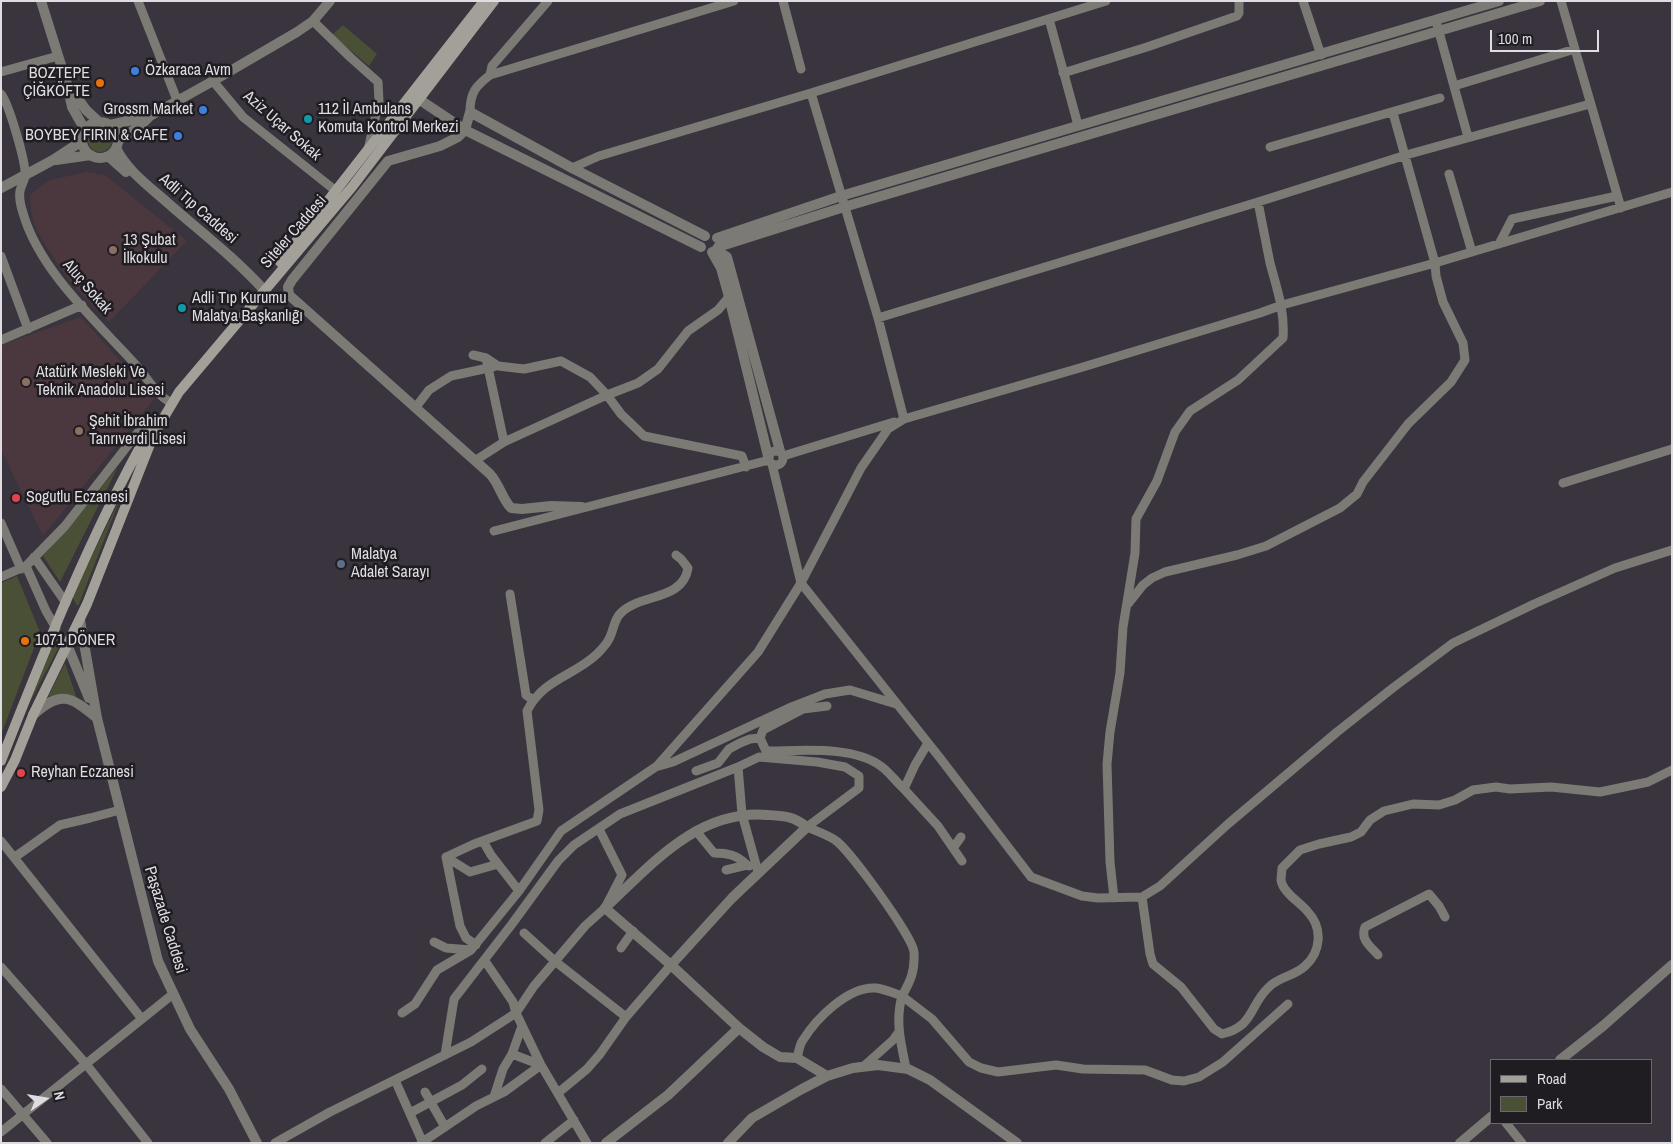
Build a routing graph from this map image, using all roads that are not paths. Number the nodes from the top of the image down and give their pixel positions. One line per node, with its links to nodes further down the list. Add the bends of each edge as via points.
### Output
1 (41, 1): 21 (street)
2 (138, 1): 32 (street)
3 (330, 1): 17 (street)
4 (484, 1): 47 (main road, Siteler Caddesi)
5 (494, 1): 33 (main road, Siteler Caddesi)
6 (548, 1): 25 (street, via 492,66)
7 (734, 1): 25 (street)
8 (783, 1): 22 (street)
9 (1106, 1): 15 (street)
10 (1239, 1): 24 (street, via 1237,16)
11 (1303, 1): 20 (street)
12 (1499, 1): 16 (street)
13 (1540, 1): 18 (street)
14 (1561, 1): 19 (street)
15 (1049, 19): 24 (street); 29 (street)
16 (1436, 20): 18 (street); 20 (street)
17 (312, 21): 26 (street); 47 (street, via 378,82 379,101)
18 (1440, 31): 28 (street); 61 (street)
19 (1575, 49): 28 (street); 34 (street)
20 (1320, 55): 40 (street)
21 (58, 56): 23 (street); 27 (street)
22 (801, 69)
23 (1, 72)
24 (1063, 73): 40 (street)
25 (490, 75): 35 (street, via 477,85 470,99)
26 (213, 81): 32 (street); 56 (street, Aziz Uçar Sokak, via 243,117)
27 (67, 84): 38 (street); 41 (street, via 72,107)
28 (1454, 86): 43 (street)
29 (811, 93): 52 (street, via 600,156); 58 (street)
30 (1, 94): 54 (street, via 12,116)
31 (1440, 98): 36 (street)
32 (178, 100): 37 (street)
33 (420, 100): 42 (street); 70 (main road, Siteler Caddesi, via 352,187)
34 (1590, 104): 43 (street); 59 (street)
35 (470, 112): 42 (street); 52 (street)
36 (1393, 112): 46 (street); 49 (street)
37 (150, 116): 39 (street); 45 (street)
38 (99, 122): 39 (street); 41 (street)
39 (110, 125): 45 (street, Adli Tıp Caddesi)
40 (1078, 125): 58 (street)
41 (85, 130): 44 (street)
42 (465, 130): 65 (street); 83 (street, via 440,146 388,162 288,287 289,295)
43 (1468, 137): 49 (street)
44 (82, 141): 48 (street); 51 (street)
45 (117, 144): 50 (street); 70 (street, Adli Tıp Caddesi, via 123,161)
46 (1270, 147)
47 (367, 152): 56 (main road, Siteler Caddesi)
48 (90, 155): 50 (street); 51 (street)
49 (1406, 155): 60 (street); 69 (street)
50 (108, 156): 70 (street, Adli Tıp Caddesi)
51 (53, 160): 54 (street)
52 (572, 168): 63 (street)
53 (1449, 174): 67 (street)
54 (26, 175): 55 (street); 73 (street, Aluç Sokak, via 20,191 22,212 33,239 46,263)
55 (1, 188)
56 (336, 191): 70 (main road, Siteler Caddesi)
57 (1672, 192): 62 (street)
58 (841, 196): 61 (street); 66 (street)
59 (1617, 196): 62 (street); 64 (street, via 1512,219)
60 (1258, 202): 72 (street); 74 (street)
61 (844, 207): 66 (street); 74 (street)
62 (1621, 208): 64 (street)
63 (705, 236): 65 (street); 66 (street, via 712,235)
64 (1499, 244): 67 (street)
65 (701, 247): 66 (street, via 706,252)
66 (716, 247): 71 (street); 88 (street, via 727,257)
67 (1472, 252): 69 (street)
68 (1, 256): 75 (street)
69 (1435, 263): 72 (street); 104 (street, via 1443,302 1462,343 1465,360 1451,382 1408,424 1357,494 1340,508 1266,546 1152,578)
70 (261, 290): 82 (main road, Siteler Caddesi, via 186,374); 105 (main road, Siteler Caddesi, via 179,392 154,434)
71 (729, 297): 81 (street, via 718,310 688,332 658,369 638,383); 90 (street)
72 (1282, 305): 85 (street, via 1092,365); 104 (street, via 1283,338 1238,380 1190,411 1175,432 1157,481 1136,519 1135,553)
73 (82, 306): 75 (street); 82 (street, Aluç Sokak, via 160,396)
74 (878, 318): 85 (street)
75 (28, 329): 76 (street)
76 (1, 340)
77 (472, 354): 78 (street)
78 (486, 358): 79 (street); 80 (street)
79 (498, 366): 80 (street); 81 (street, via 524,369 561,361 590,377)
80 (489, 368): 83 (street, via 452,376 429,390); 86 (street)
81 (607, 395): 86 (street); 91 (street, via 644,436 742,456)
82 (168, 401): 84 (main road, Siteler Caddesi)
83 (416, 407): 89 (street)
84 (156, 419): 98 (street, via 139,432 65,526); 103 (main road, Siteler Caddesi, via 121,482)
85 (904, 419): 88 (street); 101 (street, via 888,430 860,468)
86 (504, 442): 89 (street)
87 (1672, 449): 92 (street)
88 (781, 454): 90 (street, via 772,451); 90 (street, via 781,463 776,465)
89 (476, 460): 93 (street, via 498,482 505,502 511,508)
90 (770, 460): 91 (street); 101 (street)
91 (746, 467): 93 (street)
92 (1563, 482)
93 (582, 507): 95 (street)
94 (1, 523): 99 (street)
95 (494, 531)
96 (1672, 550): 139 (street, via 1614,568 1453,643 1337,732 1160,886)
97 (676, 555): 108 (street, via 688,568 686,577 678,586 632,605 619,615 608,641 596,655 549,685)
98 (34, 557): 99 (street); 103 (street)
99 (24, 567): 100 (street); 106 (street)
100 (1, 577)
101 (801, 583): 109 (street); 116 (street, via 758,652)
102 (510, 594): 108 (street, via 526,695)
103 (66, 604): 105 (main road); 106 (main road, Siteler Caddesi)
104 (1126, 606): 140 (street, via 1107,764)
105 (80, 620): 107 (main road, Siteler Caddesi); 112 (street, Paşazade Caddesi)
106 (56, 628): 107 (main road); 115 (main road, Siteler Caddesi)
107 (68, 647): 111 (main road, Siteler Caddesi); 112 (street, Paşazade Caddesi)
108 (533, 700): 129 (street, via 527,711 539,816 537,820)
109 (896, 704): 114 (street); 116 (street, via 850,690 825,694 673,762)
110 (827, 706): 113 (street, via 796,713 763,730)
111 (33, 716): 112 (street, via 57,699 66,699 76,701); 120 (main road, Siteler Caddesi, via 16,760)
112 (96, 718): 122 (street, Paşazade Caddesi)
113 (760, 738): 119 (street, via 740,743 729,749 718,763); 121 (street, via 766,751 862,755 882,767)
114 (928, 743): 121 (street); 140 (street, via 1031,877 1082,896)
115 (1, 761)
116 (657, 766): 138 (street, via 561,831)
117 (738, 767): 123 (street); 124 (street, via 759,756 817,762 845,768 859,776 859,788); 125 (street, via 620,814)
118 (1672, 770): 139 (street, via 1648,782 1600,792 1551,787 1473,790 1439,805 1413,804 1384,811 1351,837 1300,850 1282,868 1281,881 1288,893 1310,913 1319,942 1316,954 1305,967 1270,985 1247,1021 1232,1032 1222,1034 1214,1029 1181,987 1153,964)
119 (696, 771)
120 (1, 787)
121 (904, 789): 130 (street, via 938,826)
122 (120, 810): 131 (street, via 60,825); 154 (street, Paşazade Caddesi, via 158,962)
123 (742, 814): 124 (street, via 792,817); 126 (street); 137 (street)
124 (806, 827): 137 (street); 155 (street, via 836,840 893,912 914,950 912,978)
125 (599, 829): 141 (street, via 622,875); 149 (street, via 574,845 558,861)
126 (696, 830): 135 (street, via 714,853 739,856); 141 (street, via 664,852)
127 (961, 837): 130 (street)
128 (1, 841): 131 (street)
129 (483, 841): 132 (street); 134 (street)
130 (953, 848): 133 (street)
131 (15, 857): 160 (street)
132 (446, 857): 134 (street, via 470,872); 146 (street, via 460,926)
133 (962, 861)
134 (498, 864): 138 (street)
135 (747, 864): 136 (street); 137 (street)
136 (726, 870)
137 (758, 872): 151 (street)
138 (519, 891): 146 (street)
139 (1142, 897): 140 (street)
140 (1114, 898)
141 (605, 908): 143 (street); 150 (street)
142 (1446, 916): 148 (street, via 1429,894 1365,927 1362,932 1364,938)
143 (632, 931): 147 (street); 151 (street)
144 (524, 932): 150 (street)
145 (434, 942): 146 (street, via 446,948)
146 (473, 948): 157 (street, via 437,970 415,1004)
147 (621, 948)
148 (1378, 955)
149 (484, 961): 158 (street, via 513,1002); 165 (street, via 454,999)
150 (556, 962): 158 (street); 159 (street)
151 (672, 964): 159 (street); 162 (street)
152 (1672, 966): 167 (street)
153 (1, 967): 168 (street)
154 (173, 994): 160 (street); 191 (street, Paşazade Caddesi)
155 (902, 996): 156 (street, via 932,1019 969,1062 981,1068 998,1072 1056,1065 1145,1070 1184,1082 1223,1062); 163 (street); 166 (street, via 875,988 843,998 818,1020 801,1041)
156 (1288, 1004)
157 (402, 1013)
158 (516, 1013): 161 (street); 165 (street)
159 (626, 1017): 177 (street, via 600,1054)
160 (142, 1019): 168 (street)
161 (522, 1026): 164 (street); 169 (street)
162 (739, 1028): 166 (street, via 780,1057); 195 (street, via 668,1095)
163 (898, 1033): 170 (street); 171 (street)
164 (512, 1054): 169 (street); 178 (street, via 503,1069)
165 (445, 1055): 174 (street)
166 (797, 1058): 173 (street)
167 (1561, 1059)
168 (86, 1064): 181 (street); 190 (street)
169 (541, 1064): 177 (street); 178 (street)
170 (864, 1066): 171 (street); 173 (street)
171 (906, 1068): 196 (street, via 930,1080)
172 (482, 1069): 179 (street, via 462,1085)
173 (827, 1076): 188 (street, via 752,1118)
174 (395, 1080): 180 (street); 192 (street)
175 (1, 1089): 181 (street)
176 (425, 1092): 179 (street)
177 (558, 1093): 183 (street)
178 (494, 1097): 185 (street)
179 (431, 1102): 180 (street); 185 (street)
180 (410, 1113): 187 (street)
181 (22, 1115): 186 (street); 189 (street)
182 (1490, 1118): 197 (street)
183 (574, 1120): 193 (street); 194 (street)
184 (1507, 1124): 198 (street)
185 (445, 1127): 187 (street)
186 (1, 1132)
187 (422, 1142)
188 (730, 1142)
189 (46, 1143)
190 (148, 1143)
191 (257, 1143)
192 (275, 1143)
193 (545, 1143)
194 (587, 1143)
195 (606, 1143)
196 (1017, 1143)
197 (1460, 1143)
198 (1522, 1143)

